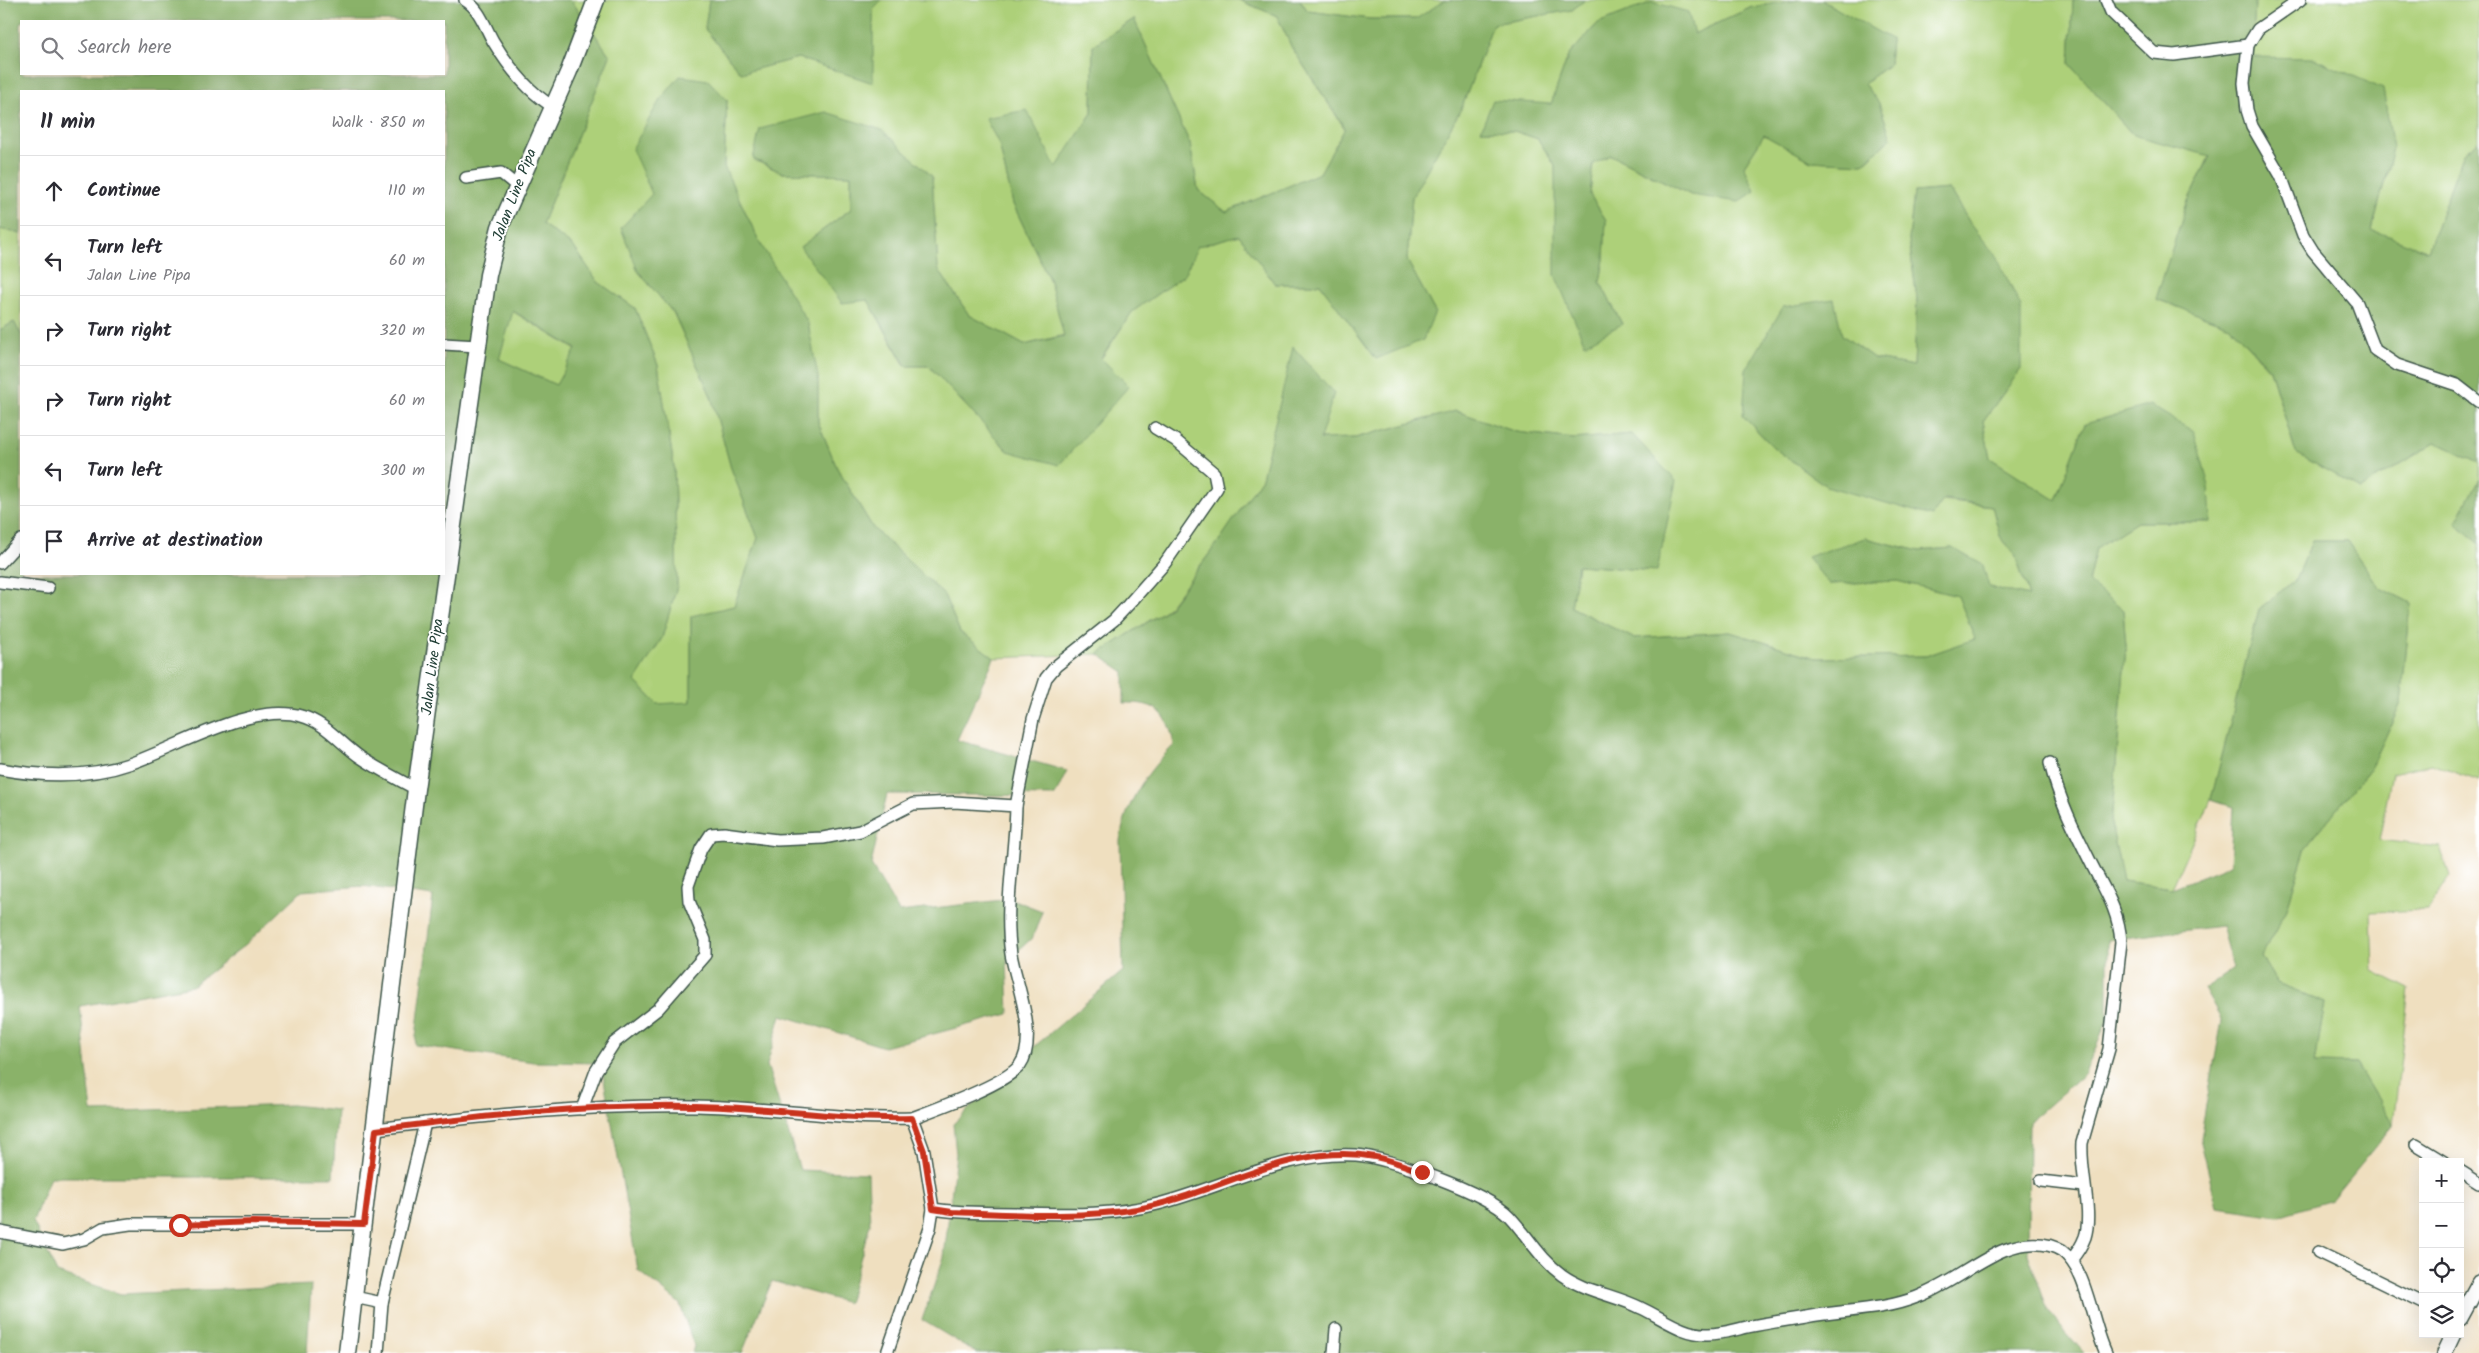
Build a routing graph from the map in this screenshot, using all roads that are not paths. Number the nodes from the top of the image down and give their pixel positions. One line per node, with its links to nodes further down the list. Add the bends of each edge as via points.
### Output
1 (465, 0): 6 (street, via 477,11 514,72 537,97)
2 (596, 0): 6 (main road, Jalan Line Pipa)
3 (2106, 0): 5 (street, via 2111,12 2154,54 2174,55)
4 (2300, 0): 5 (street, via 2258,29)
5 (2248, 45): 11 (street, via 2244,82 2246,110 2252,126 2281,176 2303,235 2357,303 2375,350 2397,365 2452,382)
6 (552, 106): 8 (main road, Jalan Line Pipa)
7 (466, 178): 8 (street, via 501,173)
8 (517, 186): 10 (main road, Jalan Line Pipa, via 500,228 488,275)
9 (445, 344): 10 (street)
10 (477, 346): 19 (main road, Jalan Line Pipa)
11 (2478, 398)
12 (1155, 428): 20 (street, via 1175,440 1214,473 1217,488 1164,563 1128,605 1046,678 1033,719)
13 (20, 541): 14 (street)
14 (0, 563)
15 (0, 582): 16 (street)
16 (48, 588)
17 (2050, 763): 30 (street, via 2063,805 2112,900 2120,927 2108,1049 2082,1144)
18 (0, 769): 19 (street, via 59,775 107,770 218,728 271,714 288,713 314,720 360,757)
19 (416, 789): 24 (main road, Jalan Line Pipa)
20 (1016, 806): 21 (street, via 954,802 913,804 860,831 823,838 776,840 711,834 698,856 688,886 689,901 706,940 705,956 658,1009 614,1043 596,1070); 22 (street, via 1010,940 1026,1026 1024,1057 1011,1074)
21 (582, 1109): 22 (street, via 696,1106 854,1119); 23 (street)
22 (912, 1118): 31 (street, via 924,1151)
23 (425, 1123): 24 (street); 39 (street)
24 (376, 1130): 32 (main road, Jalan Line Pipa)
25 (2416, 1145): 26 (street)
26 (2437, 1158)
27 (2464, 1174): 29 (street)
28 (2041, 1181): 30 (street)
29 (2479, 1183)
30 (2084, 1186): 35 (street, via 2086,1235)
31 (933, 1209): 35 (street, via 982,1213 1114,1212 1185,1197 1284,1162 1339,1155 1375,1157 1422,1172 1494,1204 1508,1214 1549,1264 1580,1286 1633,1304 1688,1332 1704,1335 1910,1300 1940,1287 2001,1251 2017,1246 2047,1244); 45 (street, via 930,1228)
32 (364, 1224): 33 (street, via 130,1224 103,1228 84,1239 63,1244); 37 (main road, Jalan Line Pipa)
33 (0, 1232)
34 (2318, 1252): 38 (street)
35 (2072, 1260): 47 (street)
36 (2479, 1283): 40 (street)
37 (354, 1297): 39 (street); 43 (main road, Jalan Line Pipa)
38 (2419, 1301)
39 (382, 1304): 44 (street)
40 (2464, 1311)
41 (1336, 1329): 46 (street)
42 (2451, 1338): 48 (street)
43 (347, 1353)
44 (378, 1353)
45 (887, 1353)
46 (1334, 1353)
47 (2106, 1353)
48 (2444, 1353)

